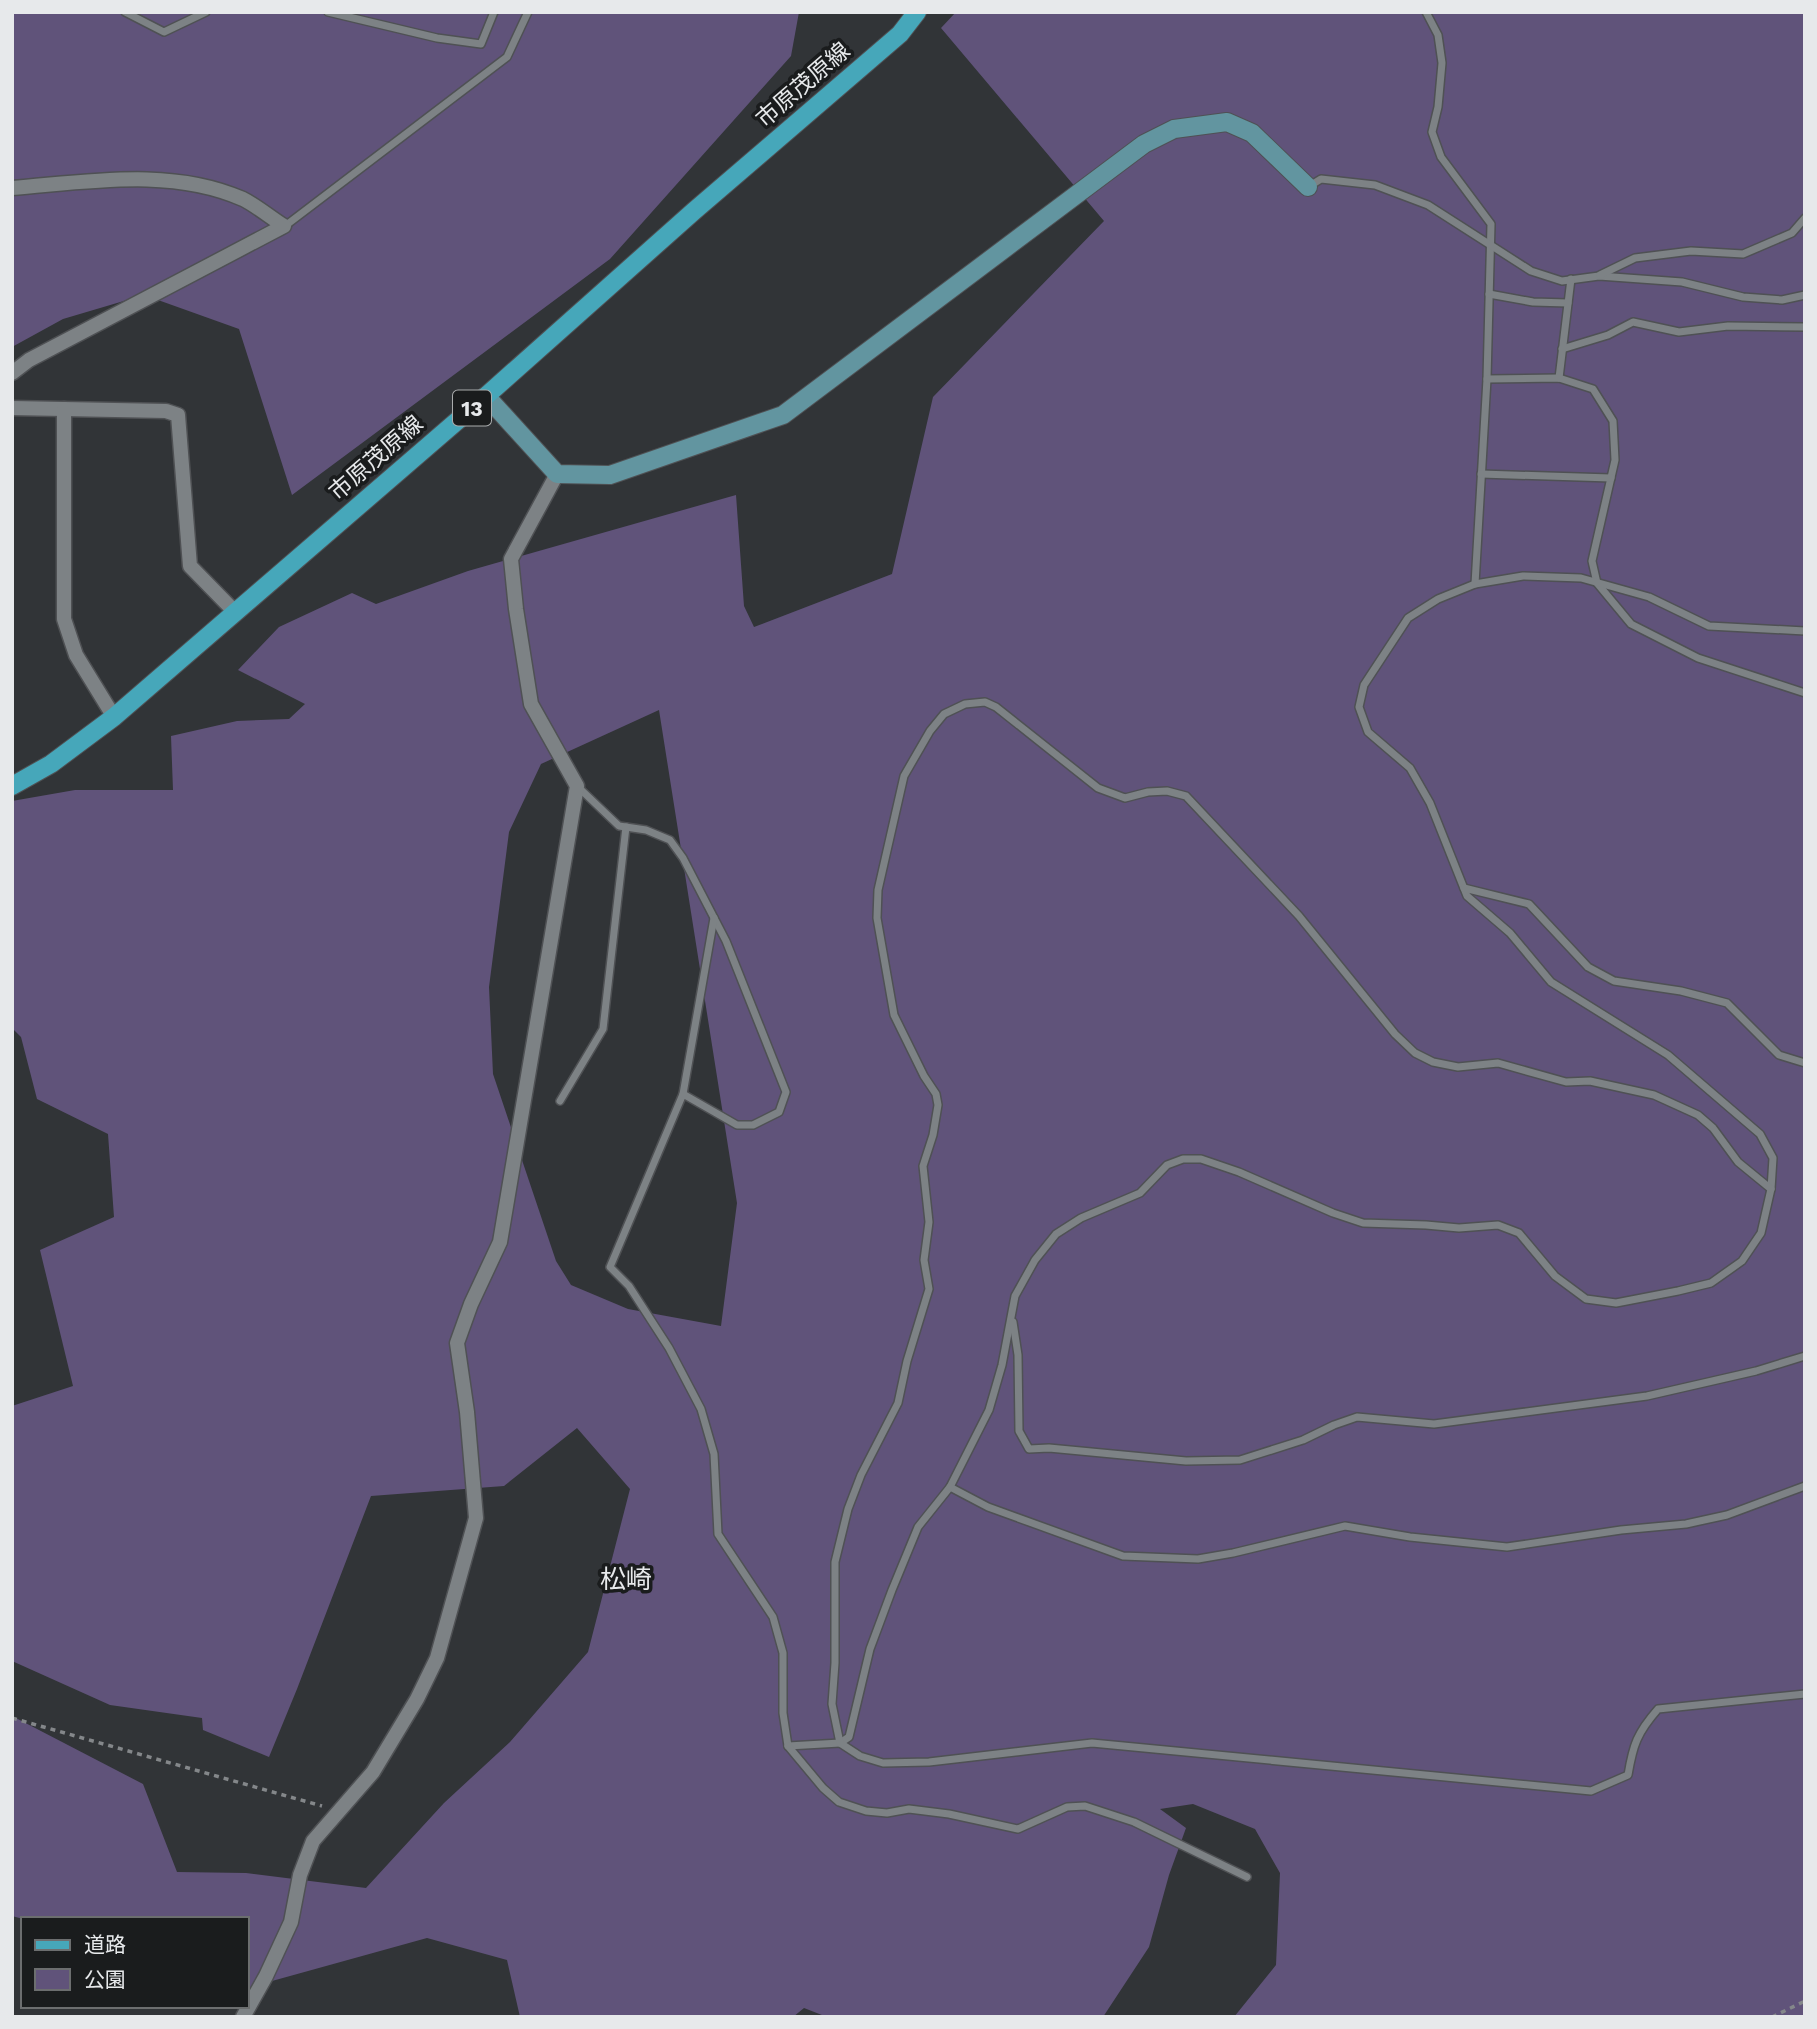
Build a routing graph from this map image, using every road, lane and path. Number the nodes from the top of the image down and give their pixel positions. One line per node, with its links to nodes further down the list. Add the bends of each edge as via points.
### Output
1 (125, 12): 2 (lane, via 164,32)
2 (206, 12)
3 (328, 12): 4 (lane, via 481,44)
4 (494, 12)
5 (528, 12): 11 (lane, via 507,57)
6 (917, 12): 23 (main road, 市原茂原線 / 13, via 900,33)
7 (1426, 12): 12 (lane, via 1438,35 1442,63 1432,132 1441,157 1491,224)
8 (1308, 187): 12 (lane, via 1321,179 1375,185 1428,205); 26 (street, via 1252,133 1227,121 1174,129 1143,144 783,415 610,475)
9 (12, 188): 11 (street, via 130,179 192,184 244,200)
10 (1805, 218): 13 (lane, via 1792,233 1743,254 1691,251 1635,258)
11 (284, 226): 20 (street)
12 (1490, 245): 14 (lane, via 1531,271 1562,281); 15 (lane)
13 (1599, 276): 14 (lane); 16 (lane, via 1682,282 1743,297 1782,300)
14 (1572, 279): 17 (lane)
15 (1489, 294): 17 (lane); 22 (lane)
16 (1805, 295)
17 (1568, 303): 19 (lane)
18 (1805, 327): 19 (lane, via 1728,326 1679,332 1633,322)
19 (1562, 349): 21 (lane)
20 (12, 373)
21 (1559, 378): 22 (lane); 28 (lane, via 1593,389 1614,421)
22 (1487, 379): 27 (lane)
23 (486, 396): 26 (street); 31 (main road, 市原茂原線 / 13)
24 (12, 408): 25 (street)
25 (64, 409): 31 (street, via 178,415 190,566); 34 (street, via 64,619 76,655)
26 (557, 474): 36 (street, via 511,559 531,704)
27 (1481, 474): 28 (lane); 30 (lane)
28 (1611, 478): 29 (lane, via 1592,561)
29 (1597, 583): 30 (lane, via 1523,576); 32 (lane, via 1649,597 1709,626); 33 (lane, via 1631,624 1698,658)
30 (1475, 584): 38 (lane, via 1408,618 1364,685 1359,707 1368,732 1410,768 1430,803)
31 (235, 612): 34 (main road, 市原茂原線 / 13)
32 (1805, 631)
33 (1805, 693)
34 (114, 717): 35 (main road, 市原茂原線 / 13, via 51,765)
35 (12, 786)
36 (577, 786): 37 (lane, via 619,826); 52 (street, via 500,1242 457,1343 475,1518 437,1658 373,1772)
37 (626, 827): 39 (lane, via 670,840); 42 (lane, via 603,1029)
38 (1464, 888): 40 (lane, via 1529,904 1588,967 1614,981 1681,990 1727,1003 1779,1055); 43 (lane, via 1551,982 1668,1055 1760,1134 1773,1158)
39 (714, 917): 41 (lane); 41 (lane, via 786,1092 779,1112 753,1125 737,1125)
40 (1805, 1063)
41 (683, 1094): 51 (lane, via 610,1267 629,1286 701,1409 714,1454 718,1534 773,1617 780,1641)
42 (560, 1101)
43 (1771, 1189): 44 (lane, via 1761,1233 1742,1261 1711,1283 1616,1303 1586,1299 1555,1276 1519,1233 1498,1224 1459,1228 1363,1223 1240,1171 1201,1159 1182,1159 1167,1165 1140,1193 1056,1234 1035,1259 1015,1296); 50 (lane, via 1738,1161 1698,1115 1654,1095 1590,1081 1566,1082 1498,1063 1458,1067 1415,1054 1299,916 1186,796 1167,791 1125,798 1098,788 985,702 965,704 944,714 904,776 878,890 877,918 894,1015 938,1105 923,1166 929,1289 898,1404 861,1475 835,1562 832,1704)
44 (1012, 1314): 45 (lane, via 1018,1355 1019,1431 1029,1449 1186,1461 1240,1460 1357,1417 1434,1424 1647,1396); 47 (lane, via 989,1410)
45 (1805, 1356)
46 (1805, 1486): 47 (lane, via 1727,1515 1686,1524 1507,1547 1345,1526 1198,1559 1123,1556 988,1507)
47 (950, 1487): 50 (lane, via 918,1527 870,1649 849,1737)
48 (1805, 1694): 50 (lane, via 1658,1710 1632,1747 1628,1775 1591,1791 1092,1744 883,1763)
49 (12, 1718): 52 (path)
50 (840, 1743): 51 (lane)
51 (788, 1746): 53 (lane, via 839,1802 866,1811 909,1809 1018,1829 1067,1807 1085,1806 1134,1822)
52 (341, 1811): 55 (street, via 313,1841 290,1922)
53 (1247, 1877)
54 (1805, 2001): 56 (path)
55 (243, 2017)
56 (1772, 2017)

